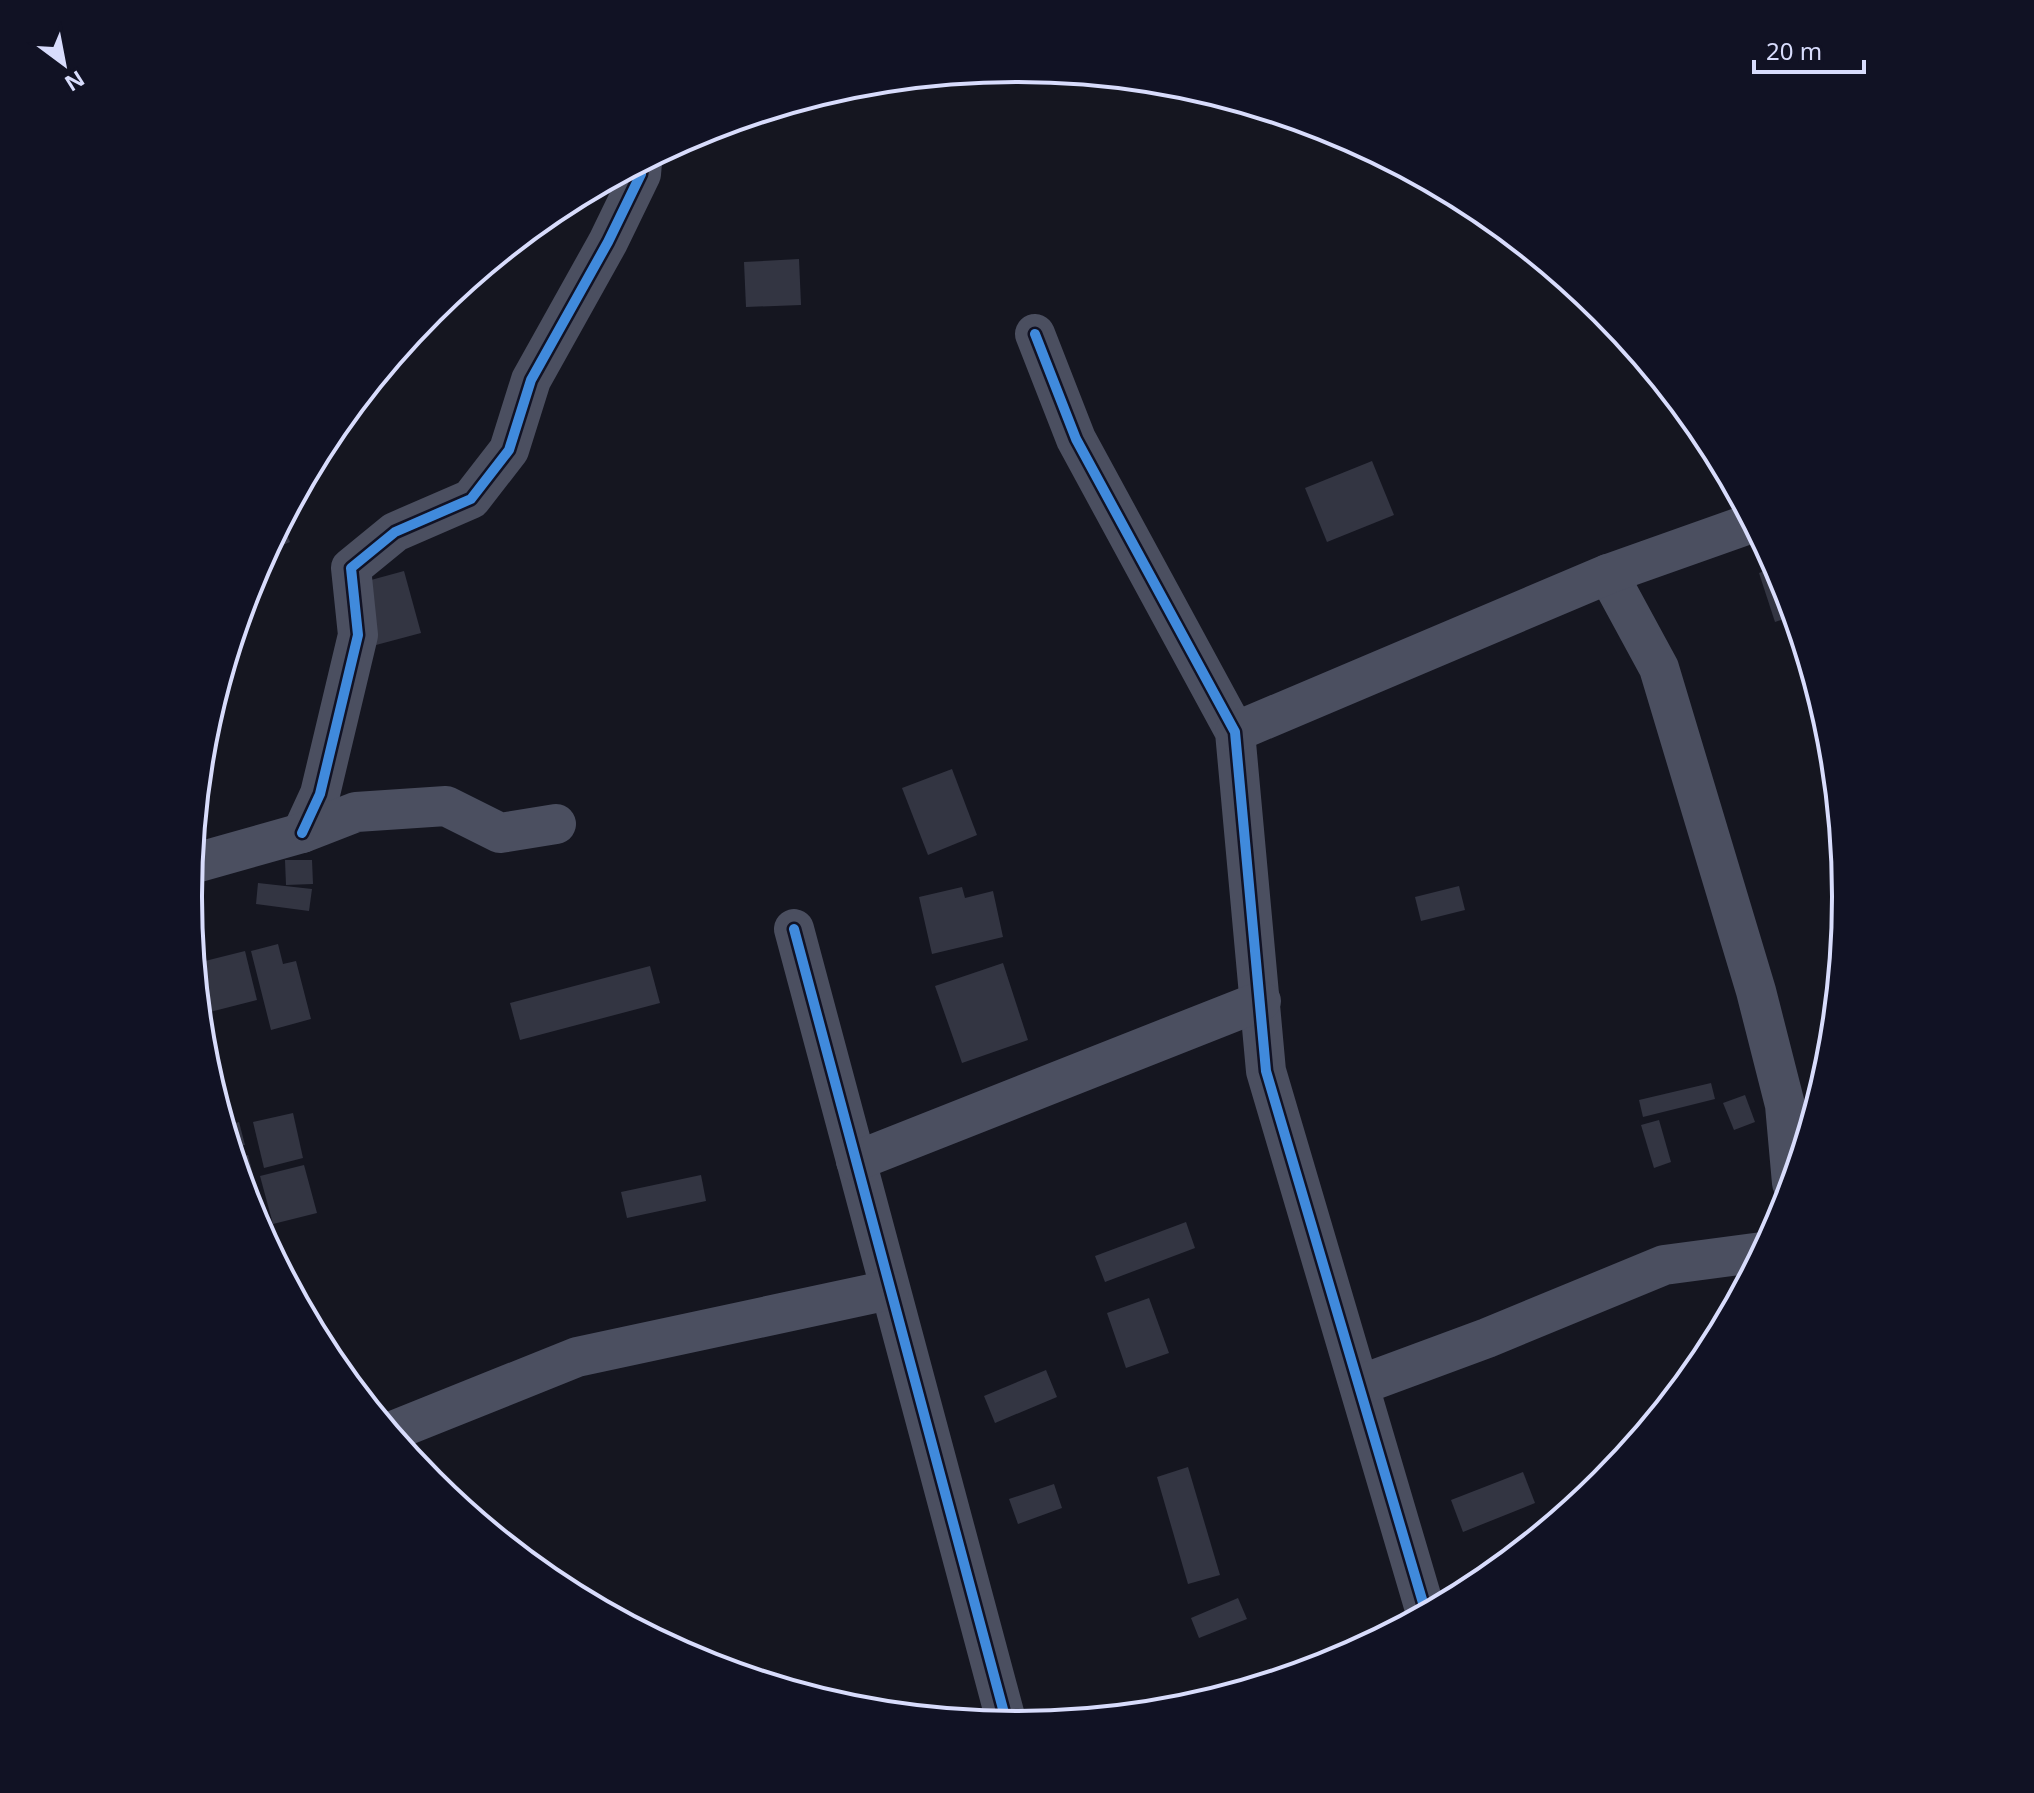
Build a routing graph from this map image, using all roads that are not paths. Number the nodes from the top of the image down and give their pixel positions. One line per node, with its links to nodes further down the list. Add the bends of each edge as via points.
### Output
1 (641, 175): 7 (street, via 531,380 509,450 471,499 395,532 351,568 358,635 320,794)
2 (1035, 334): 5 (street, via 1076,439)
3 (1743, 526): 4 (street)
4 (1608, 574): 5 (street); 11 (street, via 1659,668 1756,991 1785,1105)
5 (1235, 732): 10 (street)
6 (556, 824): 7 (street, via 500,833 446,806 356,812)
7 (302, 833): 8 (street)
8 (203, 861)
9 (794, 929): 12 (street)
10 (1261, 1001): 12 (street); 15 (street, via 1266,1071)
11 (1789, 1154)
12 (856, 1161): 14 (street)
13 (1749, 1254): 15 (street, via 1664,1265)
14 (889, 1290): 16 (street, via 577,1357); 18 (street)
15 (1360, 1385): 17 (street)
16 (400, 1428)
17 (1423, 1603)
18 (1003, 1710)

